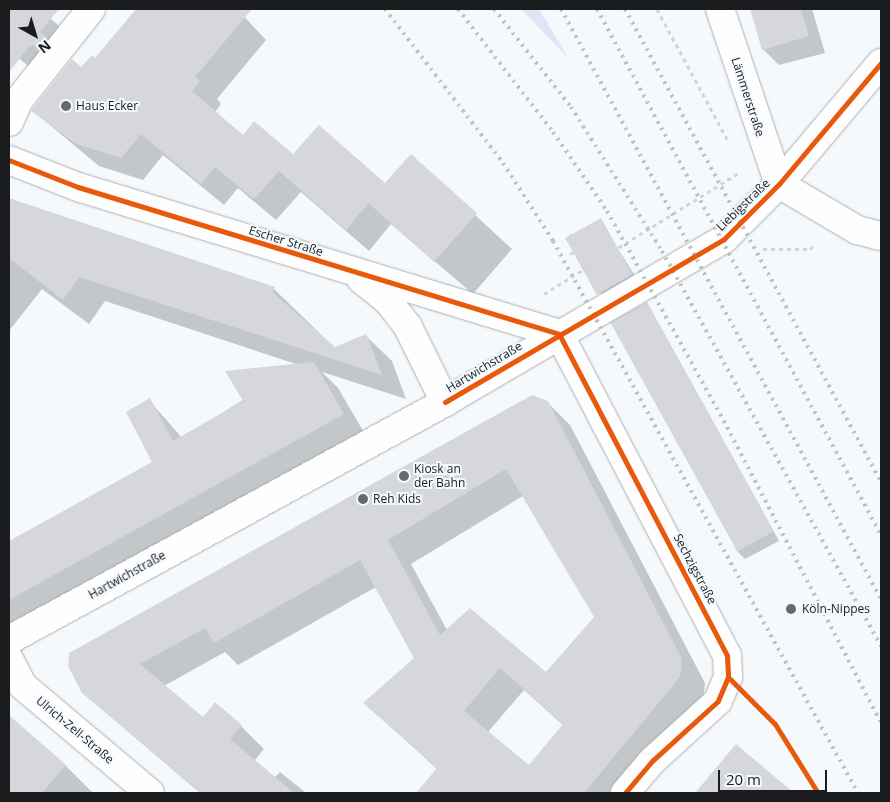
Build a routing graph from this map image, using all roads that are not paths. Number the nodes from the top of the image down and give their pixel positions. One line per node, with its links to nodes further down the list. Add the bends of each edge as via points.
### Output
1 (91, 9): 4 (street, via 19,100)
2 (720, 9): 6 (street, Lämmerstraße)
3 (881, 64): 6 (street, Liebigstraße)
4 (9, 122)
5 (9, 160): 8 (street, Escher Straße, via 88,190)
6 (779, 184): 7 (street, via 857,230); 9 (street, Liebigstraße, via 724,239)
7 (881, 236)
8 (352, 271): 9 (street, Escher Straße); 10 (street, via 388,301 408,327)
9 (559, 334): 10 (street, Hartwichstraße); 14 (street, Sechzigstraße, via 727,656 728,677 718,701 652,761)
10 (445, 402): 11 (street, Hartwichstraße)
11 (9, 640)
12 (9, 659): 13 (street, Ulrich-Zell-Straße, via 23,686)
13 (150, 793)
14 (626, 793)

